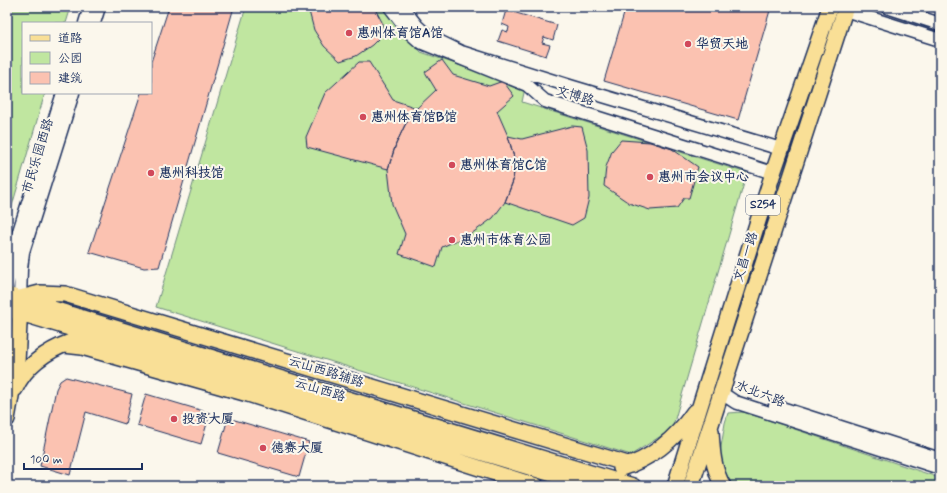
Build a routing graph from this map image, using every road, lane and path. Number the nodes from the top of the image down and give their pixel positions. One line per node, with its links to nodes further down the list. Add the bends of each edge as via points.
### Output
1 (90, 7): 7 (street)
2 (99, 7): 8 (street)
3 (390, 7): 14 (street, 文博路, via 420,42 527,85 545,102)
4 (402, 7): 11 (street, 文博路, via 428,36 443,44)
5 (887, 7): 9 (street)
6 (841, 8): 10 (street); 15 (main road, 文昌一路 / S254); 23 (main road, 文昌一路 / S254)
7 (85, 22)
8 (94, 22)
9 (940, 24)
10 (940, 40)
11 (573, 88): 14 (street); 15 (street, 文博路)
12 (63, 94): 17 (street, 市民乐园西路, via 13,250)
13 (73, 94): 18 (street, 市民乐园西路, via 23,252)
14 (567, 108): 16 (street, 文博路)
15 (781, 149): 16 (main road, 文昌一路 / S254)
16 (773, 173): 27 (main road, 文昌一路 / S254)
17 (7, 290)
18 (14, 296): 19 (main road); 25 (main road, 云山西路辅路, via 40,292 65,294); 28 (main road, 云山西路)
19 (13, 311): 20 (main road, 云山西路); 26 (main road, via 17,362)
20 (97, 337): 21 (main road); 22 (main road, 云山西路)
21 (64, 344): 24 (main road); 26 (main road, via 31,366)
22 (219, 372): 24 (main road); 29 (main road, 云山西路)
23 (720, 392): 33 (main road, 文昌一路 / S254); 35 (street, 水北六路, via 741,395); 37 (street, 水北六路, via 736,402)
24 (248, 394): 30 (main road)
25 (410, 397): 28 (main road); 31 (main road, 云山西路辅路)
26 (10, 399): 32 (main road)
27 (699, 405): 36 (main road, via 679,431 664,445); 41 (main road, 文昌一路 / S254)
28 (370, 406): 34 (main road, 云山西路)
29 (346, 410): 30 (main road); 38 (main road, 云山西路)
30 (305, 412): 39 (main road)
31 (472, 416): 34 (main road); 36 (main road, 云山西路辅路)
32 (7, 419)
33 (710, 423): 42 (main road, 文昌一路 / S254); 43 (main road, via 713,460)
34 (513, 449): 38 (main road, 云山西路)
35 (940, 459)
36 (631, 465): 38 (main road)
37 (940, 468)
38 (591, 479): 40 (main road, 云山西路)
39 (536, 486)
40 (634, 486)
41 (675, 486)
42 (691, 486)
43 (723, 486)

